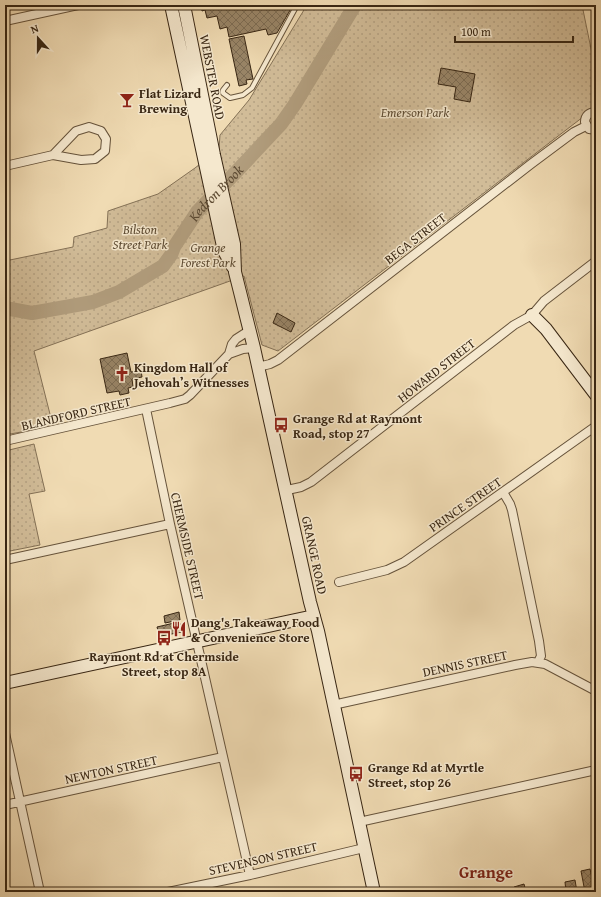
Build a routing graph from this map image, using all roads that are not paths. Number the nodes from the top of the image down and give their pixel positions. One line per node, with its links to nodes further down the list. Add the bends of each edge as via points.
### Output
1 (78, 5): 5 (street)
2 (171, 5): 12 (main road, WEBSTER ROAD)
3 (184, 5): 12 (main road, WEBSTER ROAD)
4 (297, 5): 7 (lane, via 252,88 242,95 230,98 223,93)
5 (59, 7): 6 (street)
6 (5, 21)
7 (227, 85)
8 (596, 112): 9 (street, via 587,115)
9 (586, 126): 10 (street, via 588,129); 21 (street, BEGA STREET, via 531,164 278,360)
10 (596, 130)
11 (53, 155): 11 (street, via 76,131 89,127 100,131 106,139 105,151 95,159 81,160); 13 (street)
12 (209, 158): 14 (main road, WEBSTER ROAD); 16 (main road, GRANGE ROAD, via 230,226 234,244)
13 (5, 166)
14 (221, 234): 16 (main road, GRANGE ROAD, via 224,251)
15 (596, 261): 17 (street, HOWARD STREET, via 544,301)
16 (235, 272): 18 (main road, GRANGE ROAD)
17 (532, 315): 22 (main road, via 546,329); 26 (street, HOWARD STREET, via 514,326 311,482)
18 (250, 330): 19 (main road, GRANGE ROAD); 20 (street, BLANDFORD STREET, via 236,339)
19 (254, 348): 20 (street, BLANDFORD STREET, via 243,348); 21 (main road, GRANGE ROAD)
20 (229, 354): 23 (street, BLANDFORD STREET, via 190,396)
21 (258, 367): 26 (main road, GRANGE ROAD)
22 (596, 395)
23 (146, 409): 25 (street, BLANDFORD STREET); 28 (street, CHERMSIDE STREET)
24 (596, 426): 27 (street, PRINCE STREET)
25 (5, 442)
26 (287, 490): 31 (main road, GRANGE ROAD)
27 (503, 492): 30 (street, PRINCE STREET, via 397,566); 33 (street, via 512,510 539,641 541,656)
28 (170, 524): 29 (street); 32 (street, CHERMSIDE STREET)
29 (5, 560)
30 (339, 582)
31 (314, 616): 32 (main road); 36 (main road, GRANGE ROAD)
32 (197, 641): 34 (main road); 38 (street, CHERMSIDE STREET)
33 (538, 662): 35 (street, DENNIS STREET); 36 (street, DENNIS STREET, via 515,664)
34 (5, 683)
35 (596, 691)
36 (333, 705): 42 (main road, GRANGE ROAD)
37 (5, 734): 40 (street)
38 (223, 757): 40 (street, NEWTON STREET); 44 (street, CHERMSIDE STREET)
39 (596, 770): 42 (street)
40 (20, 801): 41 (street, NEWTON STREET); 45 (street)
41 (5, 805)
42 (359, 822): 43 (main road, GRANGE ROAD)
43 (364, 848): 44 (street, STEVENSON STREET); 47 (main road, GRANGE ROAD)
44 (250, 874): 46 (street, STEVENSON STREET)
45 (40, 892)
46 (168, 892)
47 (374, 892)

